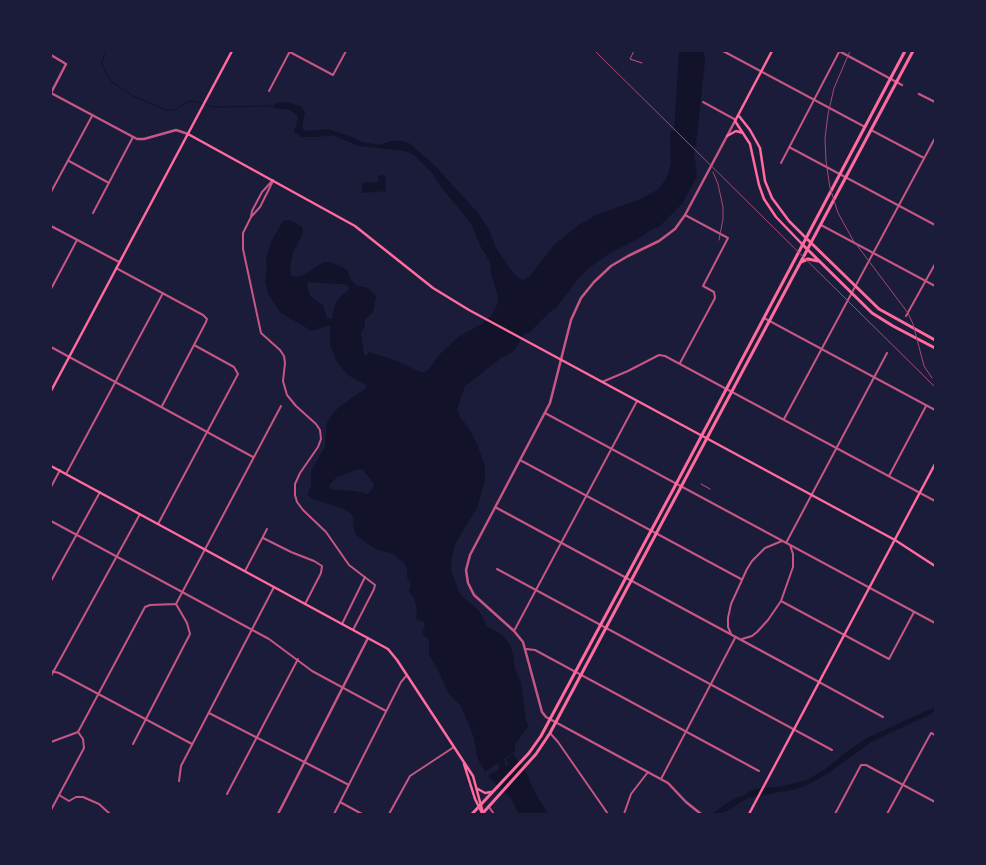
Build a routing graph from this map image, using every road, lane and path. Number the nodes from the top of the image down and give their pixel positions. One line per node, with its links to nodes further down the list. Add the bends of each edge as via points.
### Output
1 (232, 51): 28 (main road)
2 (289, 51): 3 (street, via 333,75); 16 (street)
3 (346, 51)
4 (634, 51): 11 (lane, via 630,59)
5 (723, 51): 12 (street)
6 (772, 51): 12 (main road)
7 (839, 51): 13 (street); 19 (street)
8 (905, 51): 13 (main road)
9 (913, 51): 14 (main road)
10 (51, 55): 17 (street, via 66,64)
11 (642, 63)
12 (761, 72): 19 (street); 23 (main road)
13 (891, 79): 14 (street); 25 (main road)
14 (897, 82): 15 (street); 26 (main road)
15 (902, 85)
16 (268, 91)
17 (51, 93): 22 (street)
18 (919, 94): 21 (street)
19 (814, 100): 25 (street); 32 (street)
20 (703, 102): 24 (street)
21 (935, 102)
22 (92, 116): 30 (street); 34 (street)
23 (738, 116): 24 (main road); 48 (main road, via 760,148 765,181 772,198 788,221)
24 (736, 120): 27 (main road); 29 (street)
25 (866, 127): 36 (main road)
26 (872, 130): 33 (street); 37 (main road)
27 (743, 133): 29 (main road, via 734,132); 51 (main road, via 752,150 764,199)
28 (188, 134): 30 (street, via 176,130 144,139); 38 (main road); 54 (main road)
29 (727, 136): 43 (street)
30 (133, 137): 39 (street)
31 (935, 138): 33 (street)
32 (789, 147): 35 (street); 36 (street)
33 (924, 158): 41 (street)
34 (68, 161): 39 (street); 40 (street)
35 (781, 162)
36 (840, 174): 37 (street); 48 (main road)
37 (846, 178): 41 (street); 45 (main road)
38 (273, 180): 44 (street, via 260,207); 44 (street, via 262,192); 75 (main road, via 355,226 433,288)
39 (109, 183): 42 (street)
40 (51, 192)
41 (899, 206): 46 (street); 53 (street)
42 (93, 212)
43 (685, 215): 75 (street, via 669,235 615,264 588,289 571,320); 76 (street, via 728,238 703,286 714,292 715,298)
44 (251, 217): 129 (street, via 243,233 242,244 260,329 284,356 284,386 289,399 316,424 321,434 318,446 296,481 296,498 346,561)
45 (821, 225): 50 (main road); 53 (street)
46 (935, 225)
47 (51, 226): 49 (street)
48 (806, 238): 50 (main road); 51 (main road)
49 (77, 240): 54 (street); 62 (street)
50 (811, 243): 52 (main road); 60 (main road)
51 (802, 244): 52 (main road); 66 (main road)
52 (807, 250): 55 (main road); 56 (main road)
53 (873, 253): 59 (street); 60 (street)
54 (119, 262): 58 (main road)
55 (800, 262): 56 (main road, via 808,259); 67 (main road)
56 (819, 262): 64 (main road)
57 (935, 264): 59 (street)
58 (116, 268): 63 (street); 74 (main road)
59 (925, 281): 61 (street); 65 (street)
60 (855, 286): 64 (street); 68 (main road, via 886,314)
61 (935, 286)
62 (51, 289)
63 (163, 293): 69 (street, via 207,319); 78 (street)
64 (851, 294): 71 (main road, via 883,320); 72 (street)
65 (906, 316)
66 (764, 318): 67 (street); 81 (main road)
67 (769, 321): 72 (street); 81 (main road)
68 (935, 340)
69 (194, 345): 83 (street); 89 (street, via 238,371)
70 (51, 347): 74 (street)
71 (935, 348)
72 (821, 349): 77 (street); 88 (street)
73 (887, 353): 77 (street)
74 (70, 356): 78 (street); 80 (main road)
75 (561, 360): 79 (main road); 87 (street, via 554,394)
76 (680, 363): 79 (street, via 659,355); 81 (street)
77 (874, 377): 85 (street); 92 (street)
78 (116, 381): 83 (street); 99 (street)
79 (602, 382): 82 (main road)
80 (51, 390)
81 (729, 390): 88 (street); 90 (main road); 91 (main road)
82 (637, 401): 90 (main road); 93 (street)
83 (162, 406): 89 (street)
84 (281, 406): 94 (street)
85 (926, 406): 86 (street); 100 (street)
86 (935, 410)
87 (545, 413): 93 (street); 95 (street)
88 (784, 419): 92 (street)
89 (208, 432): 94 (street); 113 (street)
90 (701, 436): 91 (main road); 102 (main road)
91 (708, 439): 102 (main road); 107 (main road)
92 (836, 448): 100 (street); 107 (street)
93 (612, 449): 102 (street); 108 (street)
94 (254, 457): 124 (street)
95 (520, 460): 108 (street); 110 (street)
96 (935, 464): 106 (main road)
97 (51, 466): 98 (main road)
98 (60, 470): 99 (main road); 103 (street)
99 (66, 474): 105 (main road)
100 (889, 476): 106 (street)
101 (701, 484): 104 (lane)
102 (679, 485): 115 (main road); 117 (main road); 120 (street)
103 (51, 486)
104 (710, 489)
105 (100, 492): 111 (main road); 116 (street)
106 (919, 492): 109 (street); 119 (main road)
107 (811, 495): 119 (main road); 122 (street)
108 (586, 496): 115 (street); 121 (street)
109 (935, 501)
110 (495, 507): 121 (street); 148 (street, via 469,556 466,578 475,596)
111 (140, 514): 113 (main road); 125 (street)
112 (51, 521): 116 (street)
113 (158, 524): 124 (main road)
114 (267, 529): 118 (street)
115 (651, 531): 117 (street); 130 (main road)
116 (77, 534): 125 (street); 132 (street)
117 (657, 534): 131 (street); 133 (main road)
118 (262, 538): 128 (street); 140 (street, via 322,566)
119 (895, 540): 126 (main road); 135 (main road)
120 (782, 541): 122 (street); 131 (street, via 758,554)
121 (562, 543): 130 (street); 136 (street)
122 (786, 543): 123 (street)
123 (790, 545): 135 (street); 138 (street, via 793,567)
124 (205, 549): 128 (main road); 137 (street)
125 (116, 556): 137 (street); 156 (street)
126 (935, 566)
127 (497, 569): 136 (street)
128 (245, 570): 134 (main road)
129 (366, 577): 143 (street); 147 (street, via 375,587)
130 (626, 578): 133 (street); 144 (main road)
131 (742, 579): 149 (street, via 728,618)
132 (51, 581)
133 (632, 581): 145 (main road); 149 (street)
134 (274, 587): 140 (main road); 146 (street)
135 (870, 588): 141 (street); 150 (main road)
136 (536, 590): 144 (street); 148 (street)
137 (182, 592): 139 (street); 146 (street)
138 (781, 601): 150 (street); 153 (street, via 752,636)
139 (176, 604): 163 (street, via 145,607); 167 (street, via 190,634)
140 (305, 604): 143 (main road)
141 (914, 612): 142 (street); 150 (street, via 889,658)
142 (935, 623)
143 (342, 624): 147 (main road)
144 (601, 625): 145 (street); 157 (main road)
145 (607, 628): 157 (main road); 161 (street)
146 (252, 630): 155 (street); 165 (street)
147 (353, 630): 151 (main road)
148 (514, 631): 154 (street)
149 (731, 635): 152 (street)
150 (844, 635): 160 (main road)
151 (368, 638): 158 (main road, via 391,652); 162 (street)
152 (735, 638): 153 (street); 161 (street)
153 (739, 639): 160 (street)
154 (526, 648): 157 (street); 168 (street, via 543,713)
155 (298, 660): 162 (street); 175 (street)
156 (52, 671): 159 (street); 163 (street)
157 (579, 673): 168 (main road); 169 (main road); 171 (street)
158 (407, 675): 164 (street); 179 (main road)
159 (51, 676)
160 (819, 682): 166 (street); 170 (main road)
161 (711, 685): 170 (street); 171 (street)
162 (342, 688): 164 (street); 182 (street)
163 (99, 694): 167 (street); 172 (street)
164 (386, 711): 187 (street)
165 (209, 713): 175 (street); 178 (street)
166 (883, 717)
167 (146, 720): 177 (street); 178 (street)
168 (550, 720): 169 (street); 190 (main road, via 535,746)
169 (556, 723): 173 (main road); 184 (street)
170 (794, 729): 180 (street); 209 (main road)
171 (686, 731): 183 (street); 185 (street)
172 (78, 732): 176 (street); 192 (street, via 84,748)
173 (550, 734): 196 (main road); 206 (street)
174 (935, 735): 188 (street, via 931,733)
175 (257, 738): 182 (street); 191 (street)
176 (51, 742)
177 (133, 744)
178 (192, 744): 186 (street, via 180,769)
179 (454, 747): 181 (main road); 203 (street, via 410,776)
180 (832, 750)
181 (462, 761): 189 (main road); 195 (main road)
182 (304, 762): 187 (street); 200 (street)
183 (759, 771)
184 (648, 772): 185 (street); 207 (street, via 631,794)
185 (661, 779): 208 (street)
186 (179, 781)
187 (348, 785): 193 (street)
188 (903, 785): 194 (street); 210 (street, via 861,765); 211 (street)
189 (477, 787): 190 (main road, via 483,792); 195 (main road)
190 (494, 791): 195 (main road)
191 (227, 794)
192 (59, 795): 197 (street); 199 (street, via 69,801 83,797 99,804)
193 (340, 802): 201 (street); 202 (street)
194 (935, 802)
195 (480, 806): 198 (main road); 204 (main road)
196 (489, 807): 198 (main road); 205 (street)
197 (51, 810)
198 (482, 813)
199 (110, 814)
200 (278, 814)
201 (334, 814)
202 (362, 814)
203 (389, 814)
204 (472, 814)
205 (494, 814)
206 (608, 814)
207 (624, 814)
208 (701, 814)
209 (750, 814)
210 (835, 814)
211 (887, 814)

